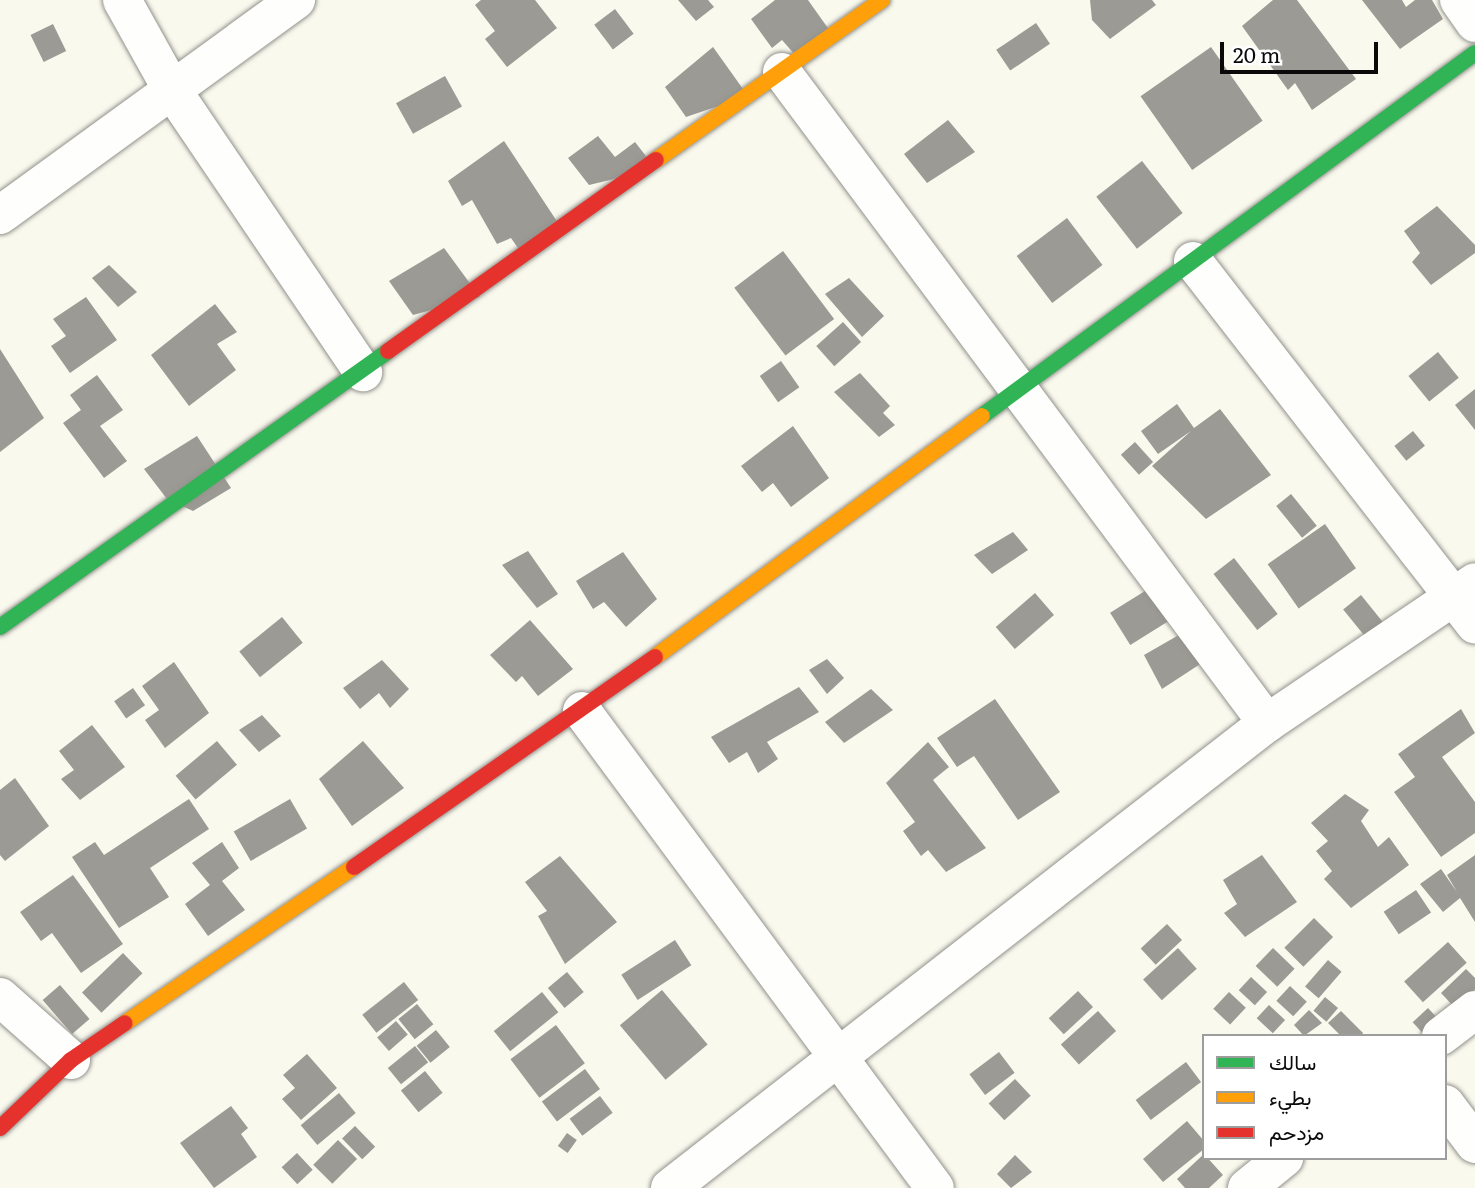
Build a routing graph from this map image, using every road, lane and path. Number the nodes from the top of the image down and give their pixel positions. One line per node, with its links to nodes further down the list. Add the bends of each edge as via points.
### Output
1 (122, 0): 8 (street)
2 (296, 0): 8 (street)
3 (882, 0): 7 (street)
4 (1459, 0): 5 (street)
5 (1475, 23)
6 (1475, 53): 10 (street)
7 (782, 72): 11 (street); 12 (street)
8 (172, 90): 9 (street); 11 (street)
9 (0, 215)
10 (1193, 261): 12 (street); 13 (street)
11 (363, 372): 14 (street)
12 (1018, 390): 15 (street); 16 (street)
13 (1468, 600): 16 (street)
14 (0, 627)
15 (582, 711): 20 (street); 21 (street)
16 (1267, 723): 20 (street)
17 (0, 998): 21 (street)
18 (1475, 1010): 19 (street)
19 (1444, 1034)
20 (841, 1059): 26 (street); 27 (street)
21 (71, 1060): 23 (street)
22 (1447, 1107): 24 (street)
23 (0, 1128)
24 (1475, 1144)
25 (1282, 1160): 28 (street)
26 (670, 1188)
27 (935, 1188)
28 (1247, 1188)

